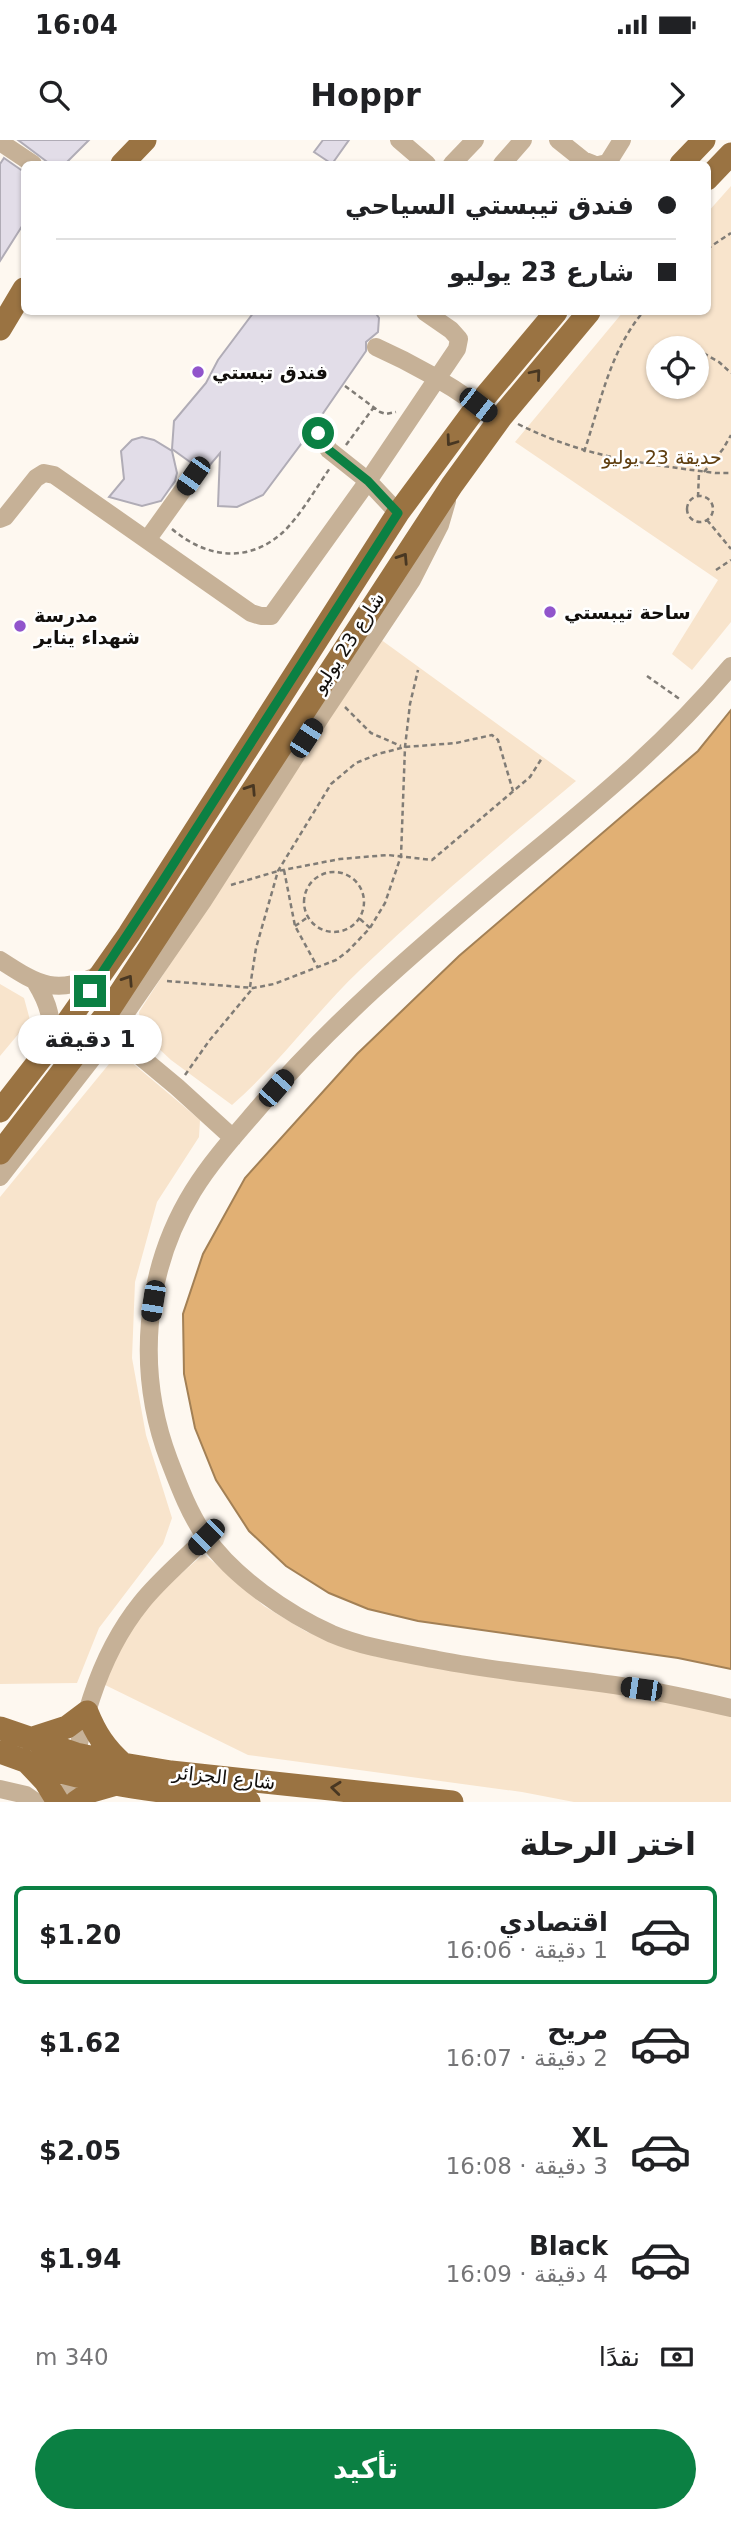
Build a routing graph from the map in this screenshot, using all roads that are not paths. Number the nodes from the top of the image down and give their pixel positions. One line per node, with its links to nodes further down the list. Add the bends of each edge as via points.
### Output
1 (145, 140): 11 (main road)
2 (399, 140): 12 (street)
3 (475, 140): 13 (street)
4 (523, 140): 14 (street)
5 (558, 140): 15 (street)
6 (622, 140): 16 (street)
7 (704, 140): 17 (main road)
8 (3, 145): 10 (street)
9 (731, 154): 18 (main road)
10 (28, 161)
11 (125, 161)
12 (424, 161)
13 (455, 161)
14 (505, 161)
15 (586, 161)
16 (608, 161)
17 (684, 161)
18 (711, 175)
19 (21, 294): 23 (main road)
20 (429, 315): 25 (street, via 458,339 457,349)
21 (553, 315): 26 (main road, شارع 23 يوليو)
22 (586, 315): 27 (main road, شارع 23 يوليو, one-way to 22)
23 (0, 329)
24 (376, 347): 25 (street)
25 (437, 376): 26 (street); 30 (street)
26 (478, 405): 27 (main road); 32 (main road, شارع 23 يوليو, one-way to 32)
27 (500, 418): 31 (main road, شارع 23 يوليو)
28 (318, 433): 30 (street, via 329,450)
29 (193, 476): 34 (street)
30 (368, 481): 32 (street); 34 (street, via 271,616 251,612)
31 (452, 485): 36 (main road, شارع 23 يوليو, one-way to 31); 36 (street, via 440,525 412,580 208,893)
32 (398, 513): 38 (main road, شارع 23 يوليو)
33 (0, 519): 34 (street, via 44,473 54,475)
34 (147, 540)
35 (731, 666): 43 (street, via 655,750 423,945 337,1024)
36 (187, 906): 40 (street, via 149,980); 44 (main road, شارع 23 يوليو, one-way to 36)
37 (0, 960): 39 (street)
38 (102, 973): 39 (street, via 68,986); 41 (main road, شارع 23 يوليو)
39 (36, 983): 41 (street, via 49,1005)
40 (112, 1033): 43 (street); 45 (street)
41 (52, 1044): 42 (main road, شارع 23 يوليو)
42 (0, 1111)
43 (233, 1138): 46 (street, via 193,1191 174,1228 161,1265 147,1338 154,1413 181,1492)
44 (0, 1153)
45 (0, 1177)
46 (206, 1537): 47 (street, via 258,1590 333,1634 369,1647 641,1689); 48 (street, via 142,1601 119,1634)
47 (731, 1708)
48 (87, 1712): 50 (main road, via 67,1727); 53 (street); 54 (main road)
49 (0, 1728): 50 (main road, شارع الجزائر)
50 (30, 1739): 53 (main road, شارع الجزائر)
51 (0, 1752): 52 (main road, شارع الجزائر)
52 (28, 1763): 53 (main road, شارع الجزائر); 58 (main road)
53 (74, 1765): 54 (main road, شارع الجزائر); 59 (street)
54 (118, 1774): 56 (main road, شارع الجزائر); 60 (main road); 63 (main road, شارع الجزائر, one-way to 54, via 171,1772)
55 (0, 1789): 57 (street, via 26,1794)
56 (162, 1792): 61 (street); 62 (main road, شارع الجزائر)
57 (36, 1802)
58 (58, 1802)
59 (67, 1802)
60 (76, 1802)
61 (194, 1802)
62 (249, 1802)
63 (452, 1802)

